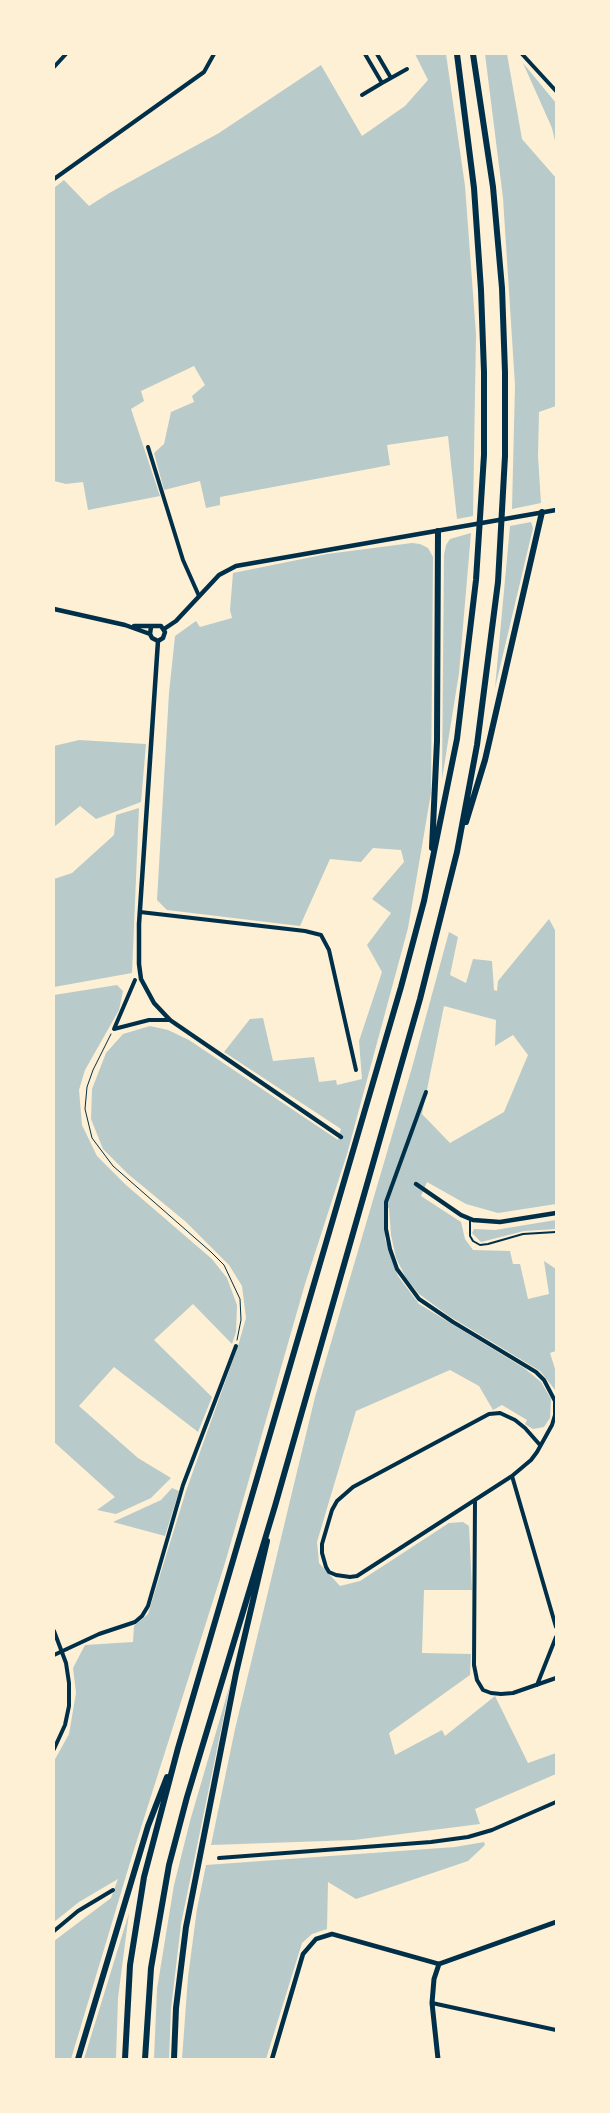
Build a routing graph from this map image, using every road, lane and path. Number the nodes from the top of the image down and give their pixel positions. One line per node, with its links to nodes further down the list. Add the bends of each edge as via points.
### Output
1 (66, 54): 8 (street)
2 (214, 54): 14 (street, via 204,72)
3 (365, 54): 11 (street)
4 (377, 54): 10 (street)
5 (457, 54): 27 (highway, via 474,188 481,290 484,455 468,660 446,799)
6 (473, 54): 26 (highway, via 493,187 502,288 504,456 498,582 489,662)
7 (522, 54): 12 (street)
8 (54, 67)
9 (407, 69): 10 (street)
10 (391, 78): 11 (street)
11 (382, 83): 13 (street)
12 (556, 91)
13 (362, 95)
14 (54, 179)
15 (148, 447): 19 (street, via 183,560)
16 (556, 510): 17 (street)
17 (542, 512): 18 (street); 26 (highway, via 485,760)
18 (438, 531): 19 (street, via 236,566 219,575); 27 (highway, via 437,741)
19 (199, 596): 23 (street)
20 (54, 609): 21 (street)
21 (126, 625): 22 (street); 24 (street)
22 (151, 627): 23 (street, via 159,625); 24 (street)
23 (164, 629): 25 (street, via 164,636)
24 (150, 634): 25 (street)
25 (158, 641): 28 (street)
26 (457, 852): 44 (highway, via 420,999)
27 (430, 872): 52 (highway, via 386,1040)
28 (140, 912): 30 (street, via 141,979 154,1003); 32 (street, via 322,935 329,950)
29 (135, 980): 31 (street)
30 (170, 1020): 31 (street, via 148,1020); 34 (street)
31 (114, 1029): 39 (path, via 87,1087 85,1109 92,1138 113,1166 224,1265 240,1299 241,1320)
32 (356, 1070)
33 (426, 1092): 40 (street, via 386,1202 386,1229 397,1269 419,1299 536,1372)
34 (342, 1137)
35 (416, 1184): 37 (street)
36 (556, 1213): 37 (street, via 500,1222)
37 (470, 1219): 38 (lane, via 470,1236 480,1245 523,1234)
38 (556, 1232)
39 (236, 1346): 48 (street, via 183,1486 148,1606 135,1622)
40 (556, 1400): 41 (street, via 552,1425)
41 (540, 1445): 42 (street, via 531,1460); 43 (street, via 507,1415 494,1413 484,1416 344,1494 332,1510 322,1544 323,1561 329,1572 343,1577 357,1576)
42 (512, 1476): 43 (street); 45 (street)
43 (475, 1500): 51 (street, via 474,1665 477,1680 483,1690 491,1693 513,1693)
44 (274, 1506): 64 (highway, via 169,1865 150,1968); 65 (highway, via 260,1580 236,1673 186,1927 178,1982)
45 (556, 1627)
46 (54, 1631): 48 (street)
47 (555, 1640): 51 (street)
48 (61, 1651): 49 (street); 53 (street, via 69,1683 69,1706)
49 (54, 1654)
50 (556, 1678): 51 (street)
51 (537, 1686)
52 (178, 1748): 62 (highway, via 148,1826); 63 (highway, via 144,1877 130,1965)
53 (54, 1749)
54 (556, 1802): 55 (street, via 468,1837)
55 (219, 1858)
56 (113, 1890): 58 (street, via 78,1911)
57 (556, 1922): 59 (main road)
58 (54, 1931)
59 (439, 1964): 60 (main road); 66 (street, via 332,1934 310,1944 303,1954)
60 (432, 2003): 61 (street); 67 (main road)
61 (556, 2030)
62 (78, 2059)
63 (125, 2059)
64 (144, 2059)
65 (174, 2059)
66 (272, 2059)
67 (438, 2059)

